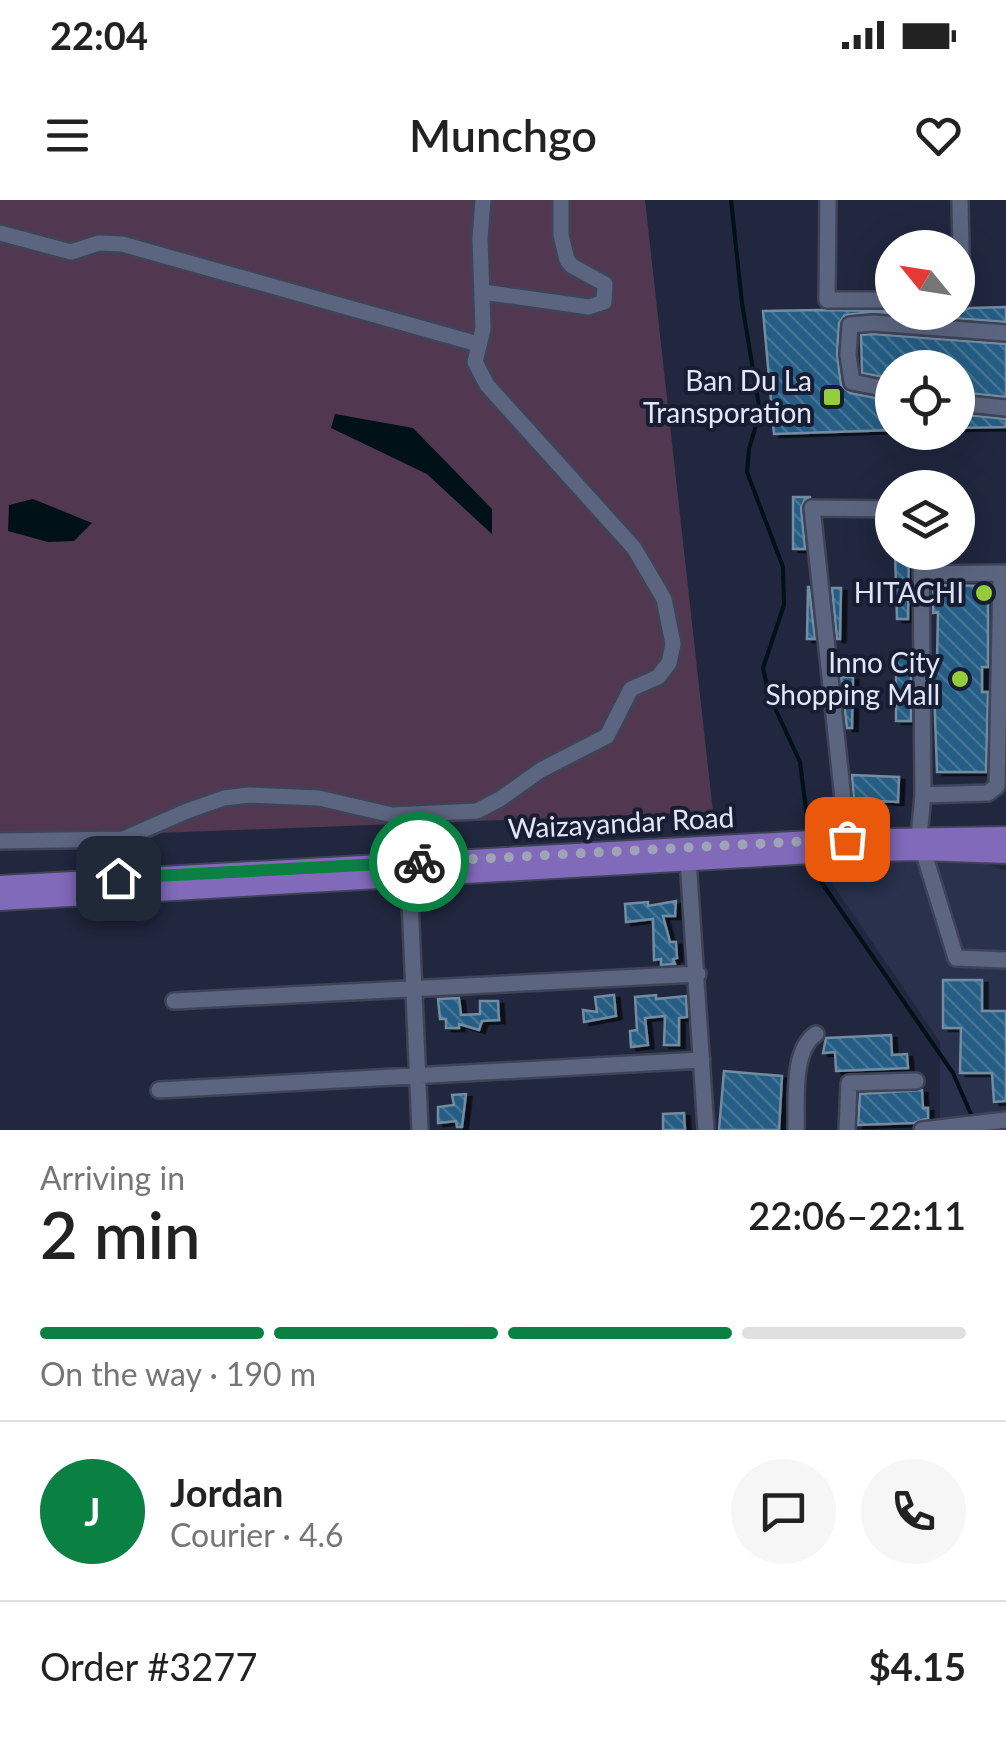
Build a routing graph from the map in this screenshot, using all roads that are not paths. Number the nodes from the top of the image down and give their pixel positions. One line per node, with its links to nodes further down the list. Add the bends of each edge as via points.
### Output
1 (483, 200): 7 (street)
2 (560, 200): 7 (street, via 564,253 572,266 605,284 604,302 589,307)
3 (828, 200): 8 (street, via 827,300)
4 (960, 200): 5 (street)
5 (961, 230)
6 (0, 233): 10 (street, via 71,252 122,244)
7 (483, 292): 10 (street)
8 (875, 300)
9 (1006, 334): 11 (street, via 850,325 852,382)
10 (478, 344): 20 (street, via 475,362 487,384 634,548 664,598 673,644 669,663 658,678 631,689 607,736 476,810 392,816 319,798 249,796 224,798 124,839)
11 (875, 387)
12 (975, 405): 13 (street)
13 (1006, 408)
14 (875, 509): 22 (street, via 812,508)
15 (921, 570): 17 (street)
16 (1004, 573): 17 (street); 18 (street, via 996,786 988,793)
17 (921, 574): 18 (street)
18 (922, 794): 21 (street)
19 (1006, 816): 23 (main road)
20 (0, 841)
21 (920, 844): 22 (main road, Waizayandar Road); 23 (main road, Waizayandar Road); 29 (street, via 956,958)
22 (839, 846): 24 (main road, Waizayandar Road)
23 (1000, 847)
24 (790, 848): 25 (main road, Waizayandar Road); 27 (main road, Waizayandar Road)
25 (688, 860): 26 (main road, Waizayandar Road); 30 (street)
26 (408, 878): 28 (main road, Waizayandar Road); 31 (street)
27 (0, 885)
28 (0, 900)
29 (1006, 960)
30 (698, 974): 31 (street); 34 (street)
31 (412, 987): 32 (street); 35 (street)
32 (174, 1001)
33 (816, 1034): 42 (street, via 801,1058)
34 (702, 1060): 35 (street); 41 (street)
35 (417, 1076): 37 (street); 40 (street)
36 (916, 1081): 43 (street, via 850,1083)
37 (158, 1090)
38 (1006, 1120): 39 (street)
39 (928, 1129)
40 (420, 1130)
41 (706, 1130)
42 (796, 1130)
43 (847, 1130)

